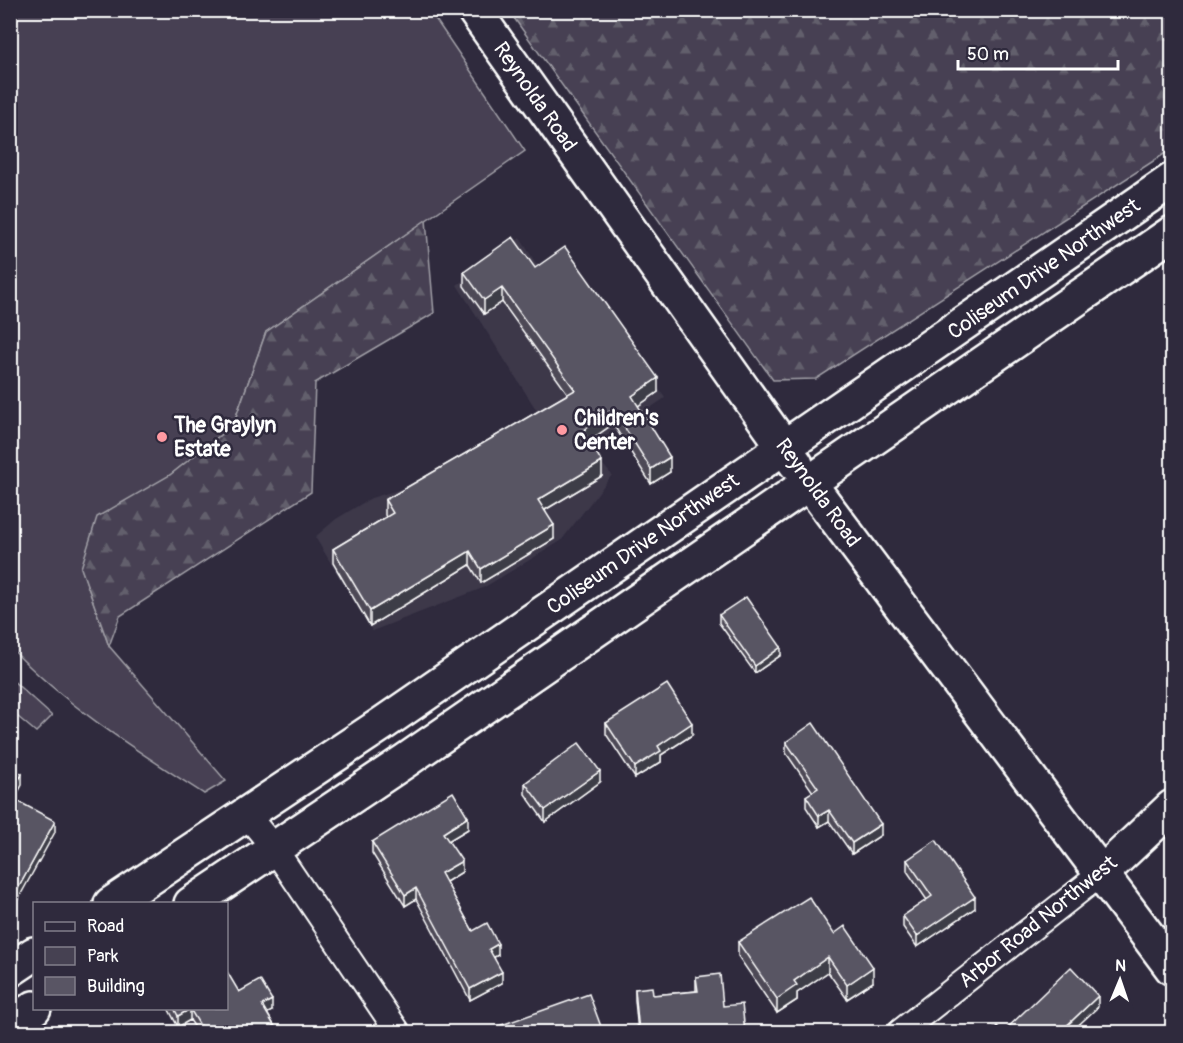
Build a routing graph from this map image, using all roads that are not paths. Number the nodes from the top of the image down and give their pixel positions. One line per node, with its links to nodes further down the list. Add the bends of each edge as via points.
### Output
1 (474, 10): 4 (main road, Reynolda Road)
2 (1173, 180): 4 (main road, Coliseum Drive Northwest)
3 (1173, 233): 5 (main road, Coliseum Drive Northwest)
4 (784, 447): 5 (main road, Reynolda Road); 7 (main road, Coliseum Drive Northwest)
5 (809, 483): 8 (main road, Coliseum Drive Northwest); 9 (main road, Reynolda Road)
6 (1173, 807): 9 (main road, Arbor Road Northwest)
7 (246, 814): 8 (street); 10 (main road, Coliseum Drive Northwest)
8 (274, 848): 11 (main road, Coliseum Drive Northwest); 17 (street)
9 (1102, 873): 13 (main road, Reynolda Road); 18 (street, Arbor Road Northwest)
10 (113, 902)
11 (193, 902)
12 (33, 955): 14 (main road)
13 (1173, 968)
14 (10, 970)
15 (33, 1009): 16 (main road)
16 (10, 1024)
17 (398, 1032)
18 (900, 1032)

